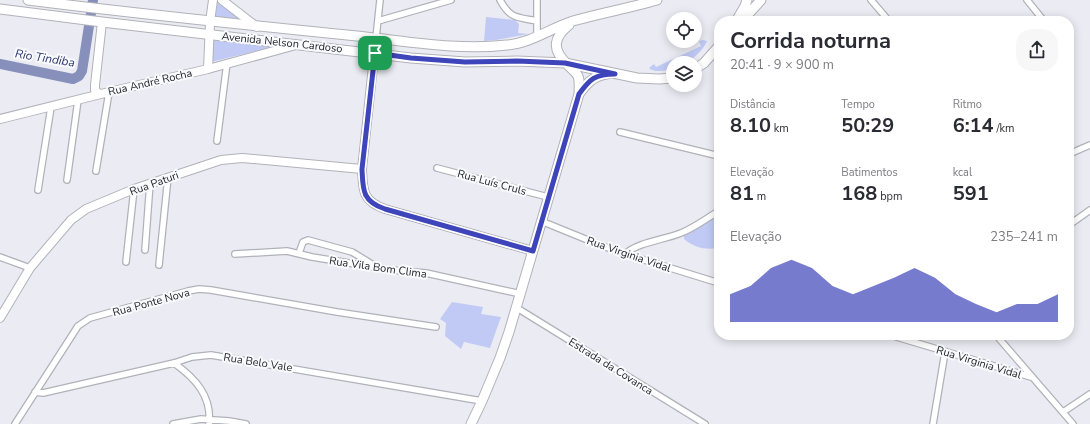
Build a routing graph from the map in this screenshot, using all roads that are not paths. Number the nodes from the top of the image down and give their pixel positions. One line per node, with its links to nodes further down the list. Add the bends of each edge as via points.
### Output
1 (28, 0): 22 (main road, Avenida Nelson Cardoso)
2 (213, 0): 22 (street)
3 (222, 0): 23 (street)
4 (380, 0): 18 (street)
5 (451, 0): 18 (street)
6 (500, 0): 19 (street, via 513,17)
7 (537, 0): 19 (street)
8 (657, 0): 20 (main road, Avenida Nelson Cardoso)
9 (747, 0): 14 (main road)
10 (761, 0): 15 (main road)
11 (871, 0): 16 (street)
12 (1027, 0): 17 (street)
13 (0, 9): 21 (main road, Avenida Nelson Cardoso)
14 (740, 16)
15 (747, 16)
16 (885, 16)
17 (1040, 16)
18 (378, 21): 26 (street)
19 (537, 21): 25 (street)
20 (574, 21): 25 (main road, Avenida Nelson Cardoso); 31 (main road, via 561,32 556,43 557,51)
21 (102, 22): 24 (main road, Avenida Nelson Cardoso); 37 (street, via 95,85)
22 (210, 22): 23 (main road, Avenida Nelson Cardoso); 24 (street)
23 (258, 27): 26 (main road, Avenida Nelson Cardoso)
24 (209, 34): 27 (main road, Avenida Nelson Cardoso); 33 (street)
25 (537, 37): 26 (main road, Avenida Nelson Cardoso, via 510,45 481,48)
26 (376, 38): 29 (street)
27 (299, 44): 29 (main road, Avenida Nelson Cardoso); 30 (street, Rua André Rocha)
28 (714, 52): 32 (main road)
29 (375, 53): 31 (main road, Avenida Nelson Cardoso, via 465,62); 48 (street)
30 (227, 63): 33 (street, Rua André Rocha); 43 (street)
31 (565, 63): 34 (main road, Avenida Nelson Cardoso); 38 (main road, via 578,76)
32 (702, 64)
33 (208, 69): 36 (street, Rua André Rocha)
34 (615, 74): 35 (main road, Avenida Nelson Cardoso, via 637,78); 38 (main road, via 594,77)
35 (666, 78)
36 (109, 92): 37 (street, Rua André Rocha); 49 (street)
37 (99, 94): 39 (street, Rua André Rocha)
38 (579, 94): 55 (main road)
39 (78, 100): 40 (street, Rua André Rocha); 51 (street)
40 (51, 107): 41 (street, Rua André Rocha); 54 (street)
41 (0, 119)
42 (620, 132): 46 (street)
43 (217, 141)
44 (1090, 145): 45 (street)
45 (1074, 152)
46 (714, 155)
47 (437, 168): 55 (street, Rua Luís Cruls)
48 (362, 169): 50 (street, Rua Paturi, via 242,158 221,160); 61 (street, via 365,195 377,206)
49 (96, 170)
50 (168, 177): 52 (street, Rua Paturi); 67 (street)
51 (67, 180)
52 (150, 184): 53 (street, Rua Paturi); 60 (street)
53 (134, 189): 66 (street); 69 (street, Rua Paturi, via 86,209 71,220)
54 (38, 190)
55 (548, 197): 58 (main road)
56 (1090, 210): 59 (street)
57 (714, 213): 64 (street, via 690,229 637,247)
58 (541, 220): 61 (main road); 64 (street, Rua Virginia Vidal)
59 (1074, 221)
60 (145, 250)
61 (533, 251): 71 (main road)
62 (299, 253): 63 (street, Rua Vila Bom Clima, via 287,251); 68 (street, Rua Vila Bom Clima); 68 (street, via 303,242 308,240 352,252)
63 (235, 254)
64 (625, 254): 70 (street, Rua Virginia Vidal)
65 (0, 257): 69 (street)
66 (126, 262)
67 (159, 265)
68 (376, 267): 71 (street, Rua Vila Bom Clima, via 437,276)
69 (30, 268): 73 (street, Rua Paturi)
70 (714, 281)
71 (521, 294): 72 (main road)
72 (517, 308): 82 (main road); 89 (street, Estrada da Covanca)
73 (0, 318)
74 (436, 327): 80 (street, Rua Ponte Nova, via 199,289 90,318 78,326)
75 (906, 340): 77 (street, Rua Virginia Vidal)
76 (1000, 340): 79 (street)
77 (945, 352): 79 (street, Rua Virginia Vidal); 90 (street)
78 (174, 363): 80 (street, Rua Belo Vale, via 43,393); 82 (street, Rua Belo Vale, via 192,357 211,355); 84 (street, via 199,386 205,396)
79 (1031, 377): 83 (street, Rua Virginia Vidal)
80 (35, 392): 86 (street, Rua Ponte Nova)
81 (1090, 394): 83 (street)
82 (482, 401): 85 (main road)
83 (1063, 412): 91 (street, Rua Virginia Vidal)
84 (209, 422): 87 (street, via 192,420); 88 (street)
85 (469, 423)
86 (15, 424)
87 (173, 424)
88 (246, 424)
89 (705, 424)
90 (933, 424)
91 (1073, 424)

